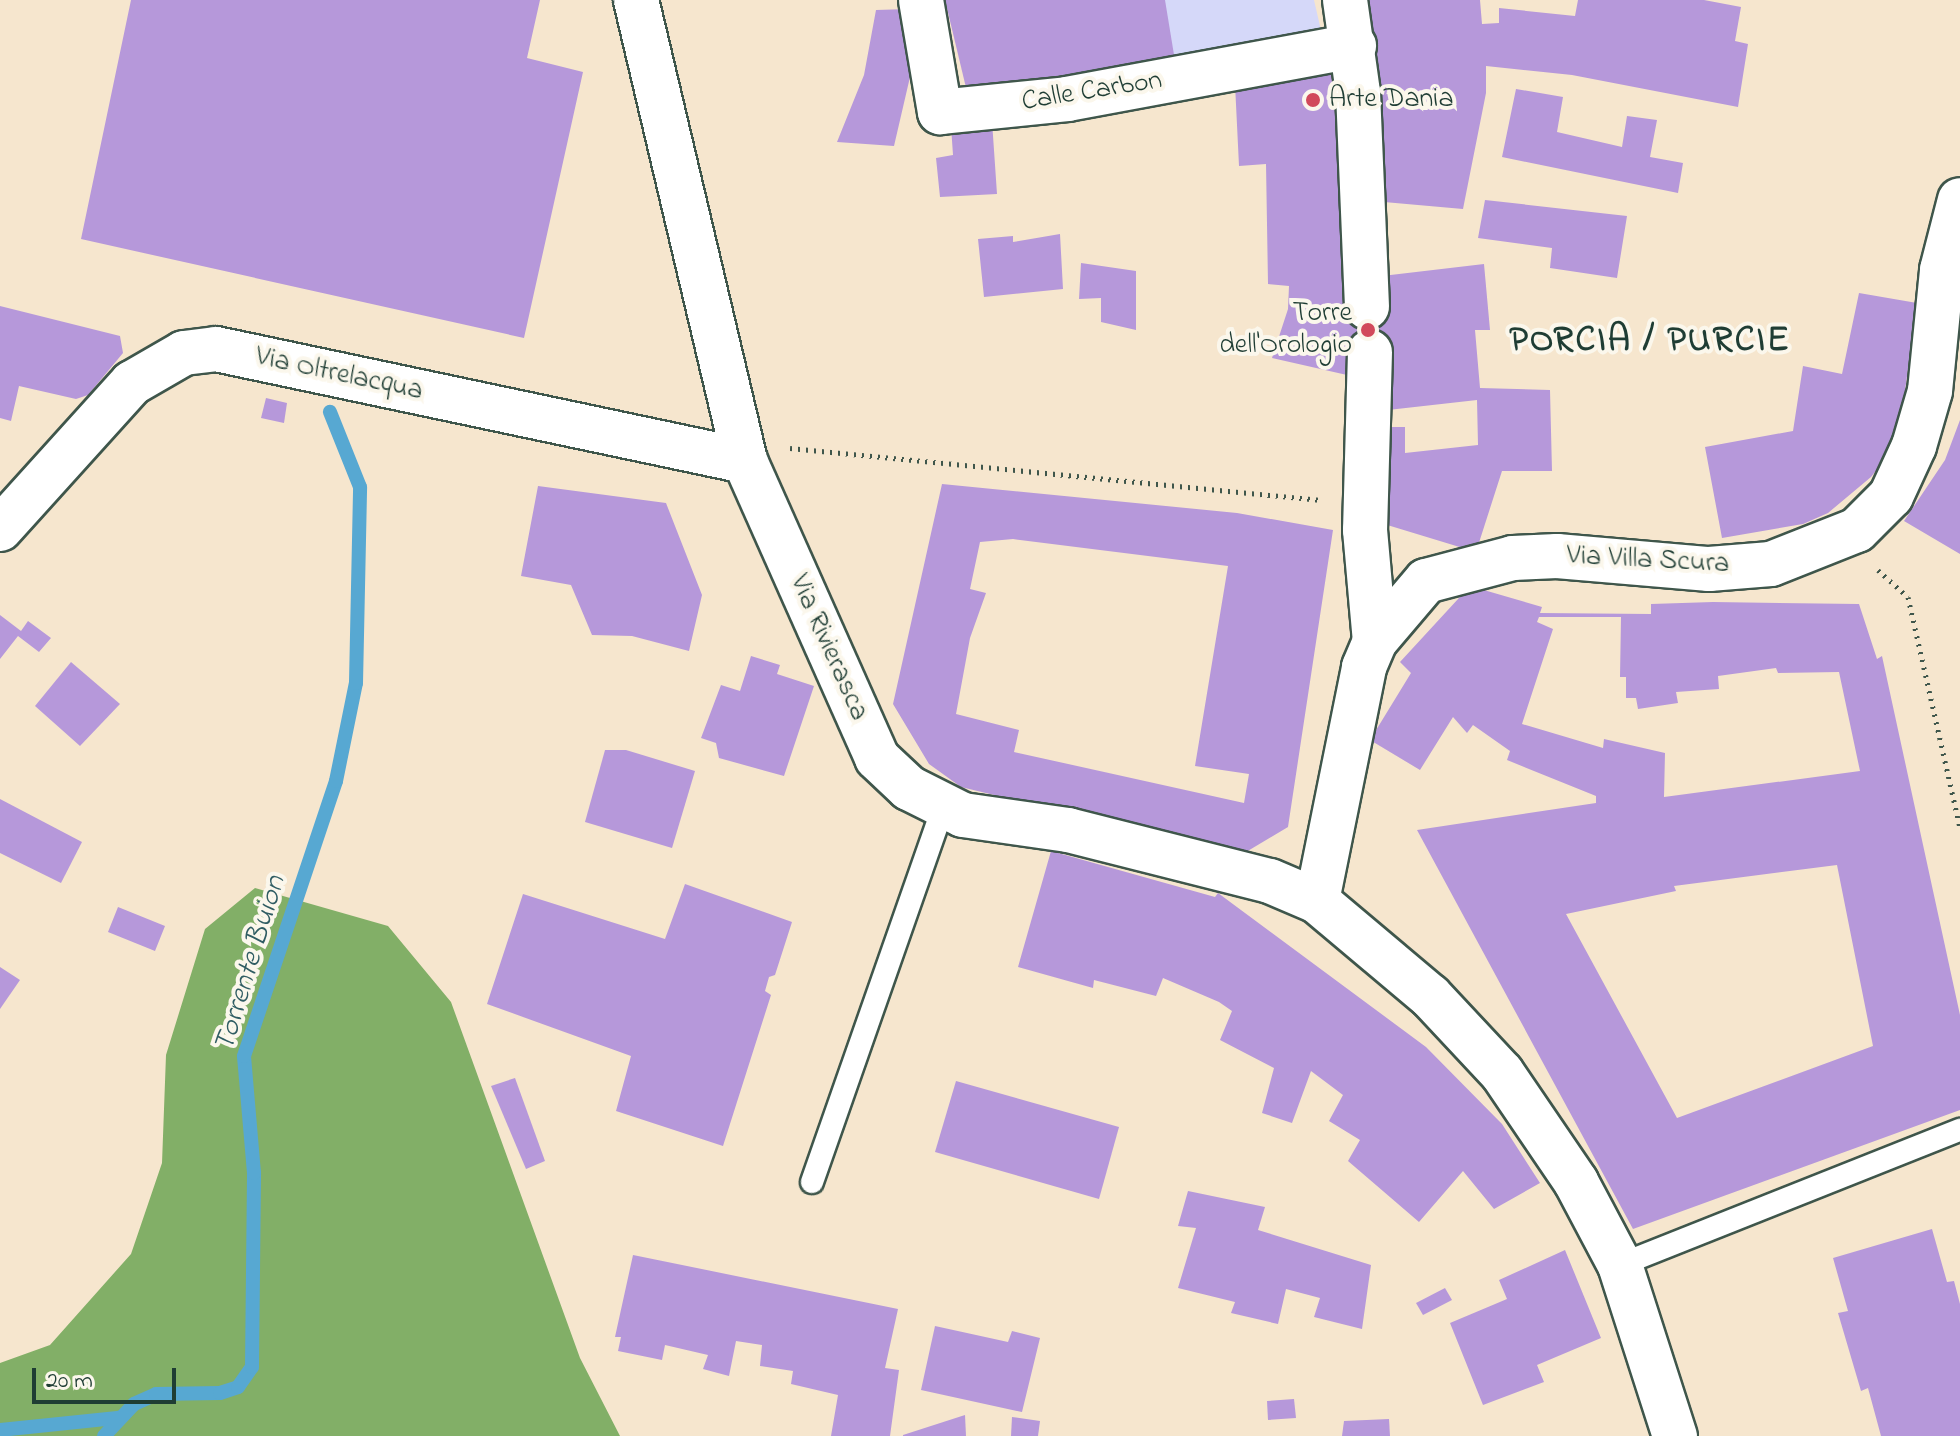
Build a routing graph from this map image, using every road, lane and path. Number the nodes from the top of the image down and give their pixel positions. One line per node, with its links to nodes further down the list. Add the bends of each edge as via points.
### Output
1 (636, 0): 8 (street, Via Rivierasca)
2 (921, 0): 4 (street, Calle Carbon, via 940,112 1067,99)
3 (1345, 0): 4 (street)
4 (1354, 46): 6 (street)
5 (1960, 200): 11 (street, Via Villa Scura, via 1942,270 1930,391 1914,446 1891,496 1857,530)
6 (1367, 307)
7 (1370, 352): 12 (street, via 1365,530)
8 (743, 452): 9 (path); 10 (street, Via Oltrelacqua, via 216,349 184,353 132,383); 13 (street, Via Rivierasca, via 877,758 909,788)
9 (1331, 501)
10 (0, 529)
11 (1842, 537): 12 (street, Via Villa Scura, via 1807,553 1756,565 1709,569 1557,556 1449,571 1426,581); 14 (path, via 1908,597)
12 (1375, 641): 15 (street, Via Villa Scura, via 1355,705)
13 (943, 808): 15 (street, Via Rivierasca, via 1068,830 1270,881); 17 (lane)
14 (1960, 828)
15 (1317, 901): 18 (street, Via Rivierasca, via 1430,996 1502,1073 1576,1182)
16 (1960, 1130): 18 (lane)
17 (812, 1182)
18 (1620, 1265): 19 (street, Via Rivierasca)
19 (1675, 1436)

